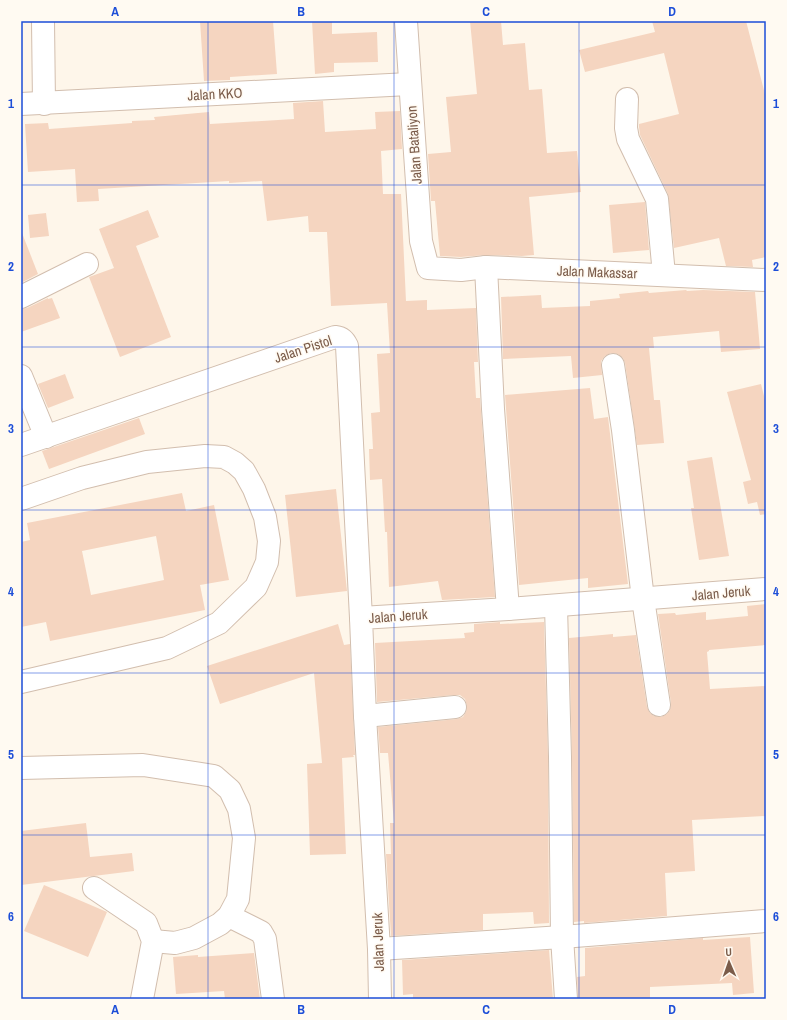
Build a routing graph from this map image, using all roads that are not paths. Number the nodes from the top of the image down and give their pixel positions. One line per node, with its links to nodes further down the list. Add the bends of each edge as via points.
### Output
1 (43, 21): 6 (street)
2 (406, 21): 3 (street, Jalan Bataliyon)
3 (409, 84): 6 (street, Jalan KKO); 9 (street, Jalan Bataliyon, via 421,241)
4 (627, 99): 10 (street, via 628,139 656,199)
5 (21, 104): 6 (street, Jalan KKO)
6 (44, 104)
7 (87, 264): 12 (street)
8 (486, 267): 9 (street, Jalan Makassar, via 461,270); 10 (street, Jalan Makassar); 21 (street, via 493,409)
9 (428, 268)
10 (664, 275): 11 (street, Jalan Makassar)
11 (766, 280)
12 (21, 298)
13 (613, 365): 19 (street)
14 (21, 376): 15 (street)
15 (46, 437): 16 (street, Jalan Pistol); 22 (street, Jalan Pistol, via 335,337 342,339 347,346)
16 (21, 445)
17 (21, 499): 23 (street, via 82,478 147,462 205,456 224,457 244,471 254,489 265,517 269,541 266,562 256,588 219,623 167,648)
18 (766, 589): 19 (street, Jalan Jeruk)
19 (643, 600): 20 (street, Jalan Jeruk); 24 (street)
20 (556, 606): 21 (street, Jalan Jeruk); 31 (street)
21 (508, 609): 22 (street, Jalan Jeruk)
22 (362, 618): 26 (street, Jalan Jeruk)
23 (21, 682)
24 (659, 705)
25 (455, 706): 26 (street)
26 (365, 716): 33 (street, Jalan Jeruk)
27 (21, 768): 29 (street, via 143,765 214,776 230,790 239,809 244,838 238,899)
28 (94, 888): 32 (street, via 146,923)
29 (230, 916): 32 (street, via 194,938 175,944); 35 (street, via 261,932 265,938)
30 (766, 921): 31 (street)
31 (562, 937): 33 (street); 37 (street)
32 (154, 941): 34 (street)
33 (379, 950): 36 (street, Jalan Jeruk)
34 (142, 999)
35 (273, 999)
36 (380, 999)
37 (566, 999)

